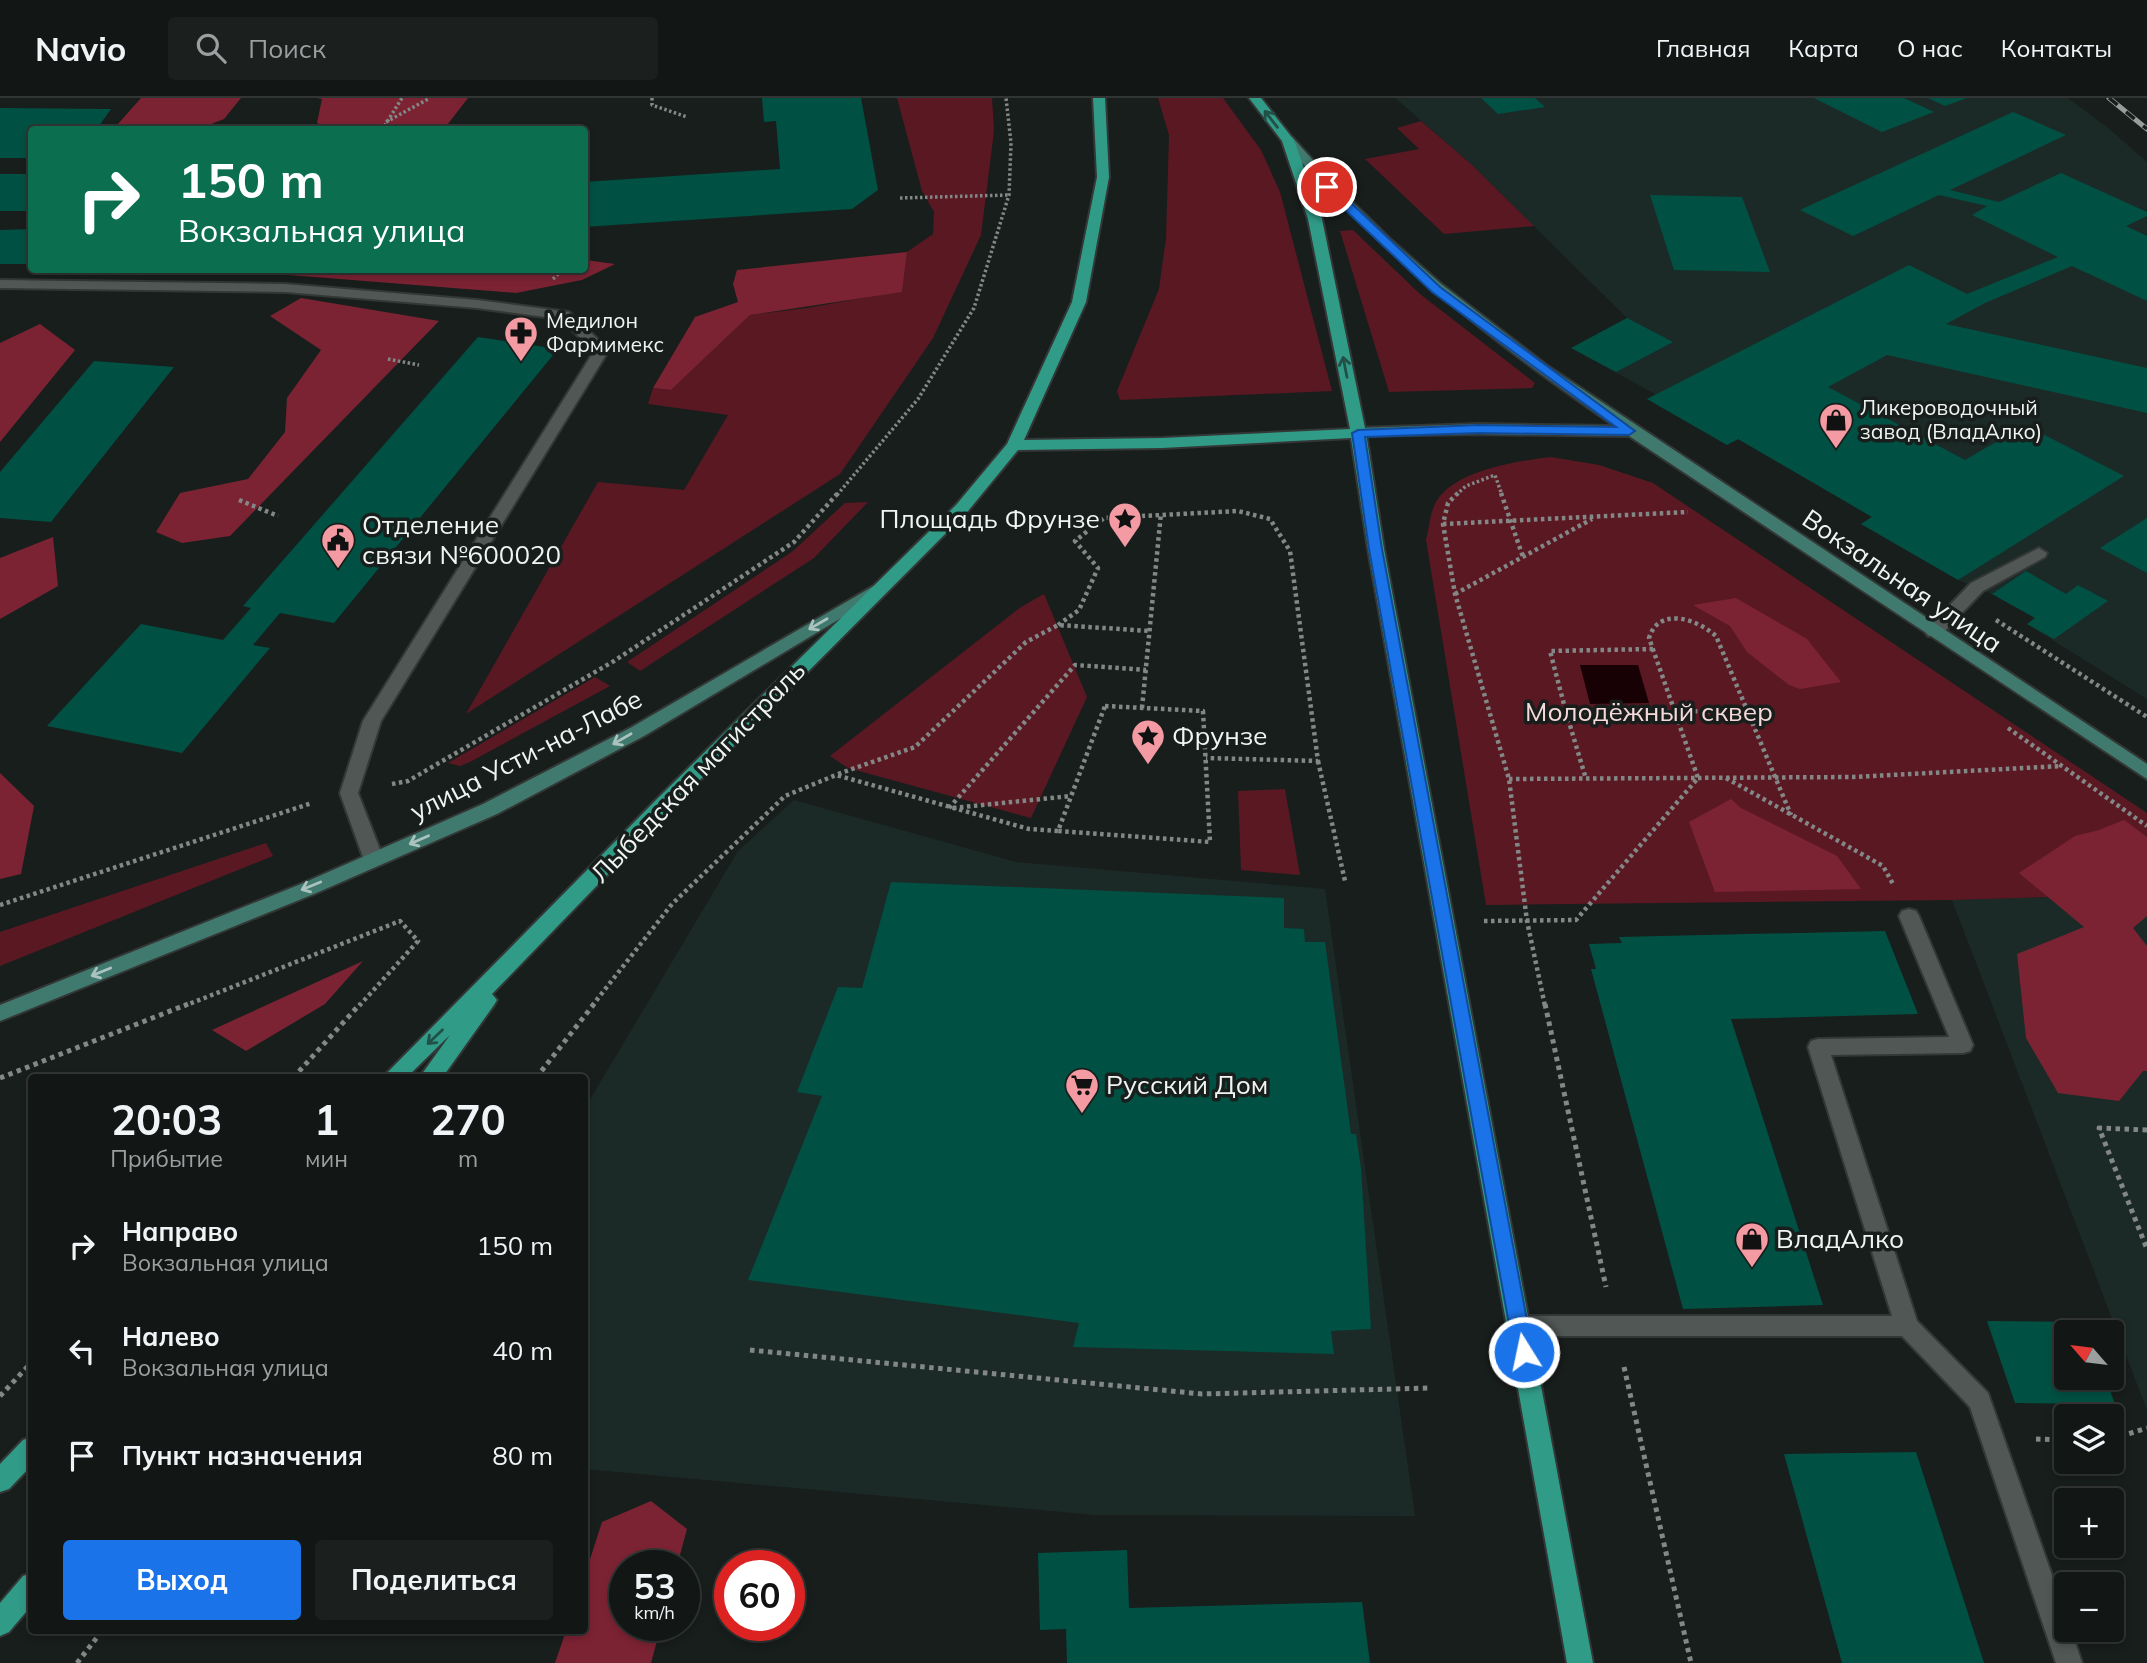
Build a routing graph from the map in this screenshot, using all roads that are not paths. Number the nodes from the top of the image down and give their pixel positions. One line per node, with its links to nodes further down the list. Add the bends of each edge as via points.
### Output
1 (1099, 98): 7 (main road, улица Усти-на-Лабе, via 1103,177 1079,302)
2 (1255, 98): 3 (main road, one-way to 2)
3 (1288, 139): 5 (main road, Вокзальная улица, via 1327,187 1436,289); 6 (main road, one-way to 3, via 1315,219)
4 (0, 284): 12 (lane, via 285,288 477,304 564,315 602,350 372,720 349,793)
5 (1629, 431): 6 (main road); 10 (main road, Вокзальная улица)
6 (1358, 433): 7 (main road); 18 (main road)
7 (1014, 445): 9 (main road, улица Усти-на-Лабе, via 962,508)
8 (2039, 553): 10 (lane, via 1977,587)
9 (877, 589): 12 (main road, улица Усти-на-Лабе, one-way to 12, via 580,764); 14 (main road, Лыбедская магистраль)
10 (1934, 632): 11 (main road, Вокзальная улица)
11 (2147, 773)
12 (374, 860): 15 (main road, улица Усти-на-Лабе, one-way to 15)
13 (1909, 916): 19 (lane, via 1963,1045 1818,1048)
14 (519, 955): 16 (main road, Лыбедская магистраль, one-way to 16); 17 (main road, Лыбедская магистраль)
15 (0, 1013)
16 (397, 1074)
17 (433, 1074)
18 (1519, 1326): 19 (lane); 24 (main road)
19 (1907, 1326): 25 (lane, via 1980,1401)
20 (28, 1452): 21 (main road)
21 (0, 1481)
22 (28, 1590): 23 (main road)
23 (0, 1623)
24 (1580, 1663)
25 (2069, 1663)

